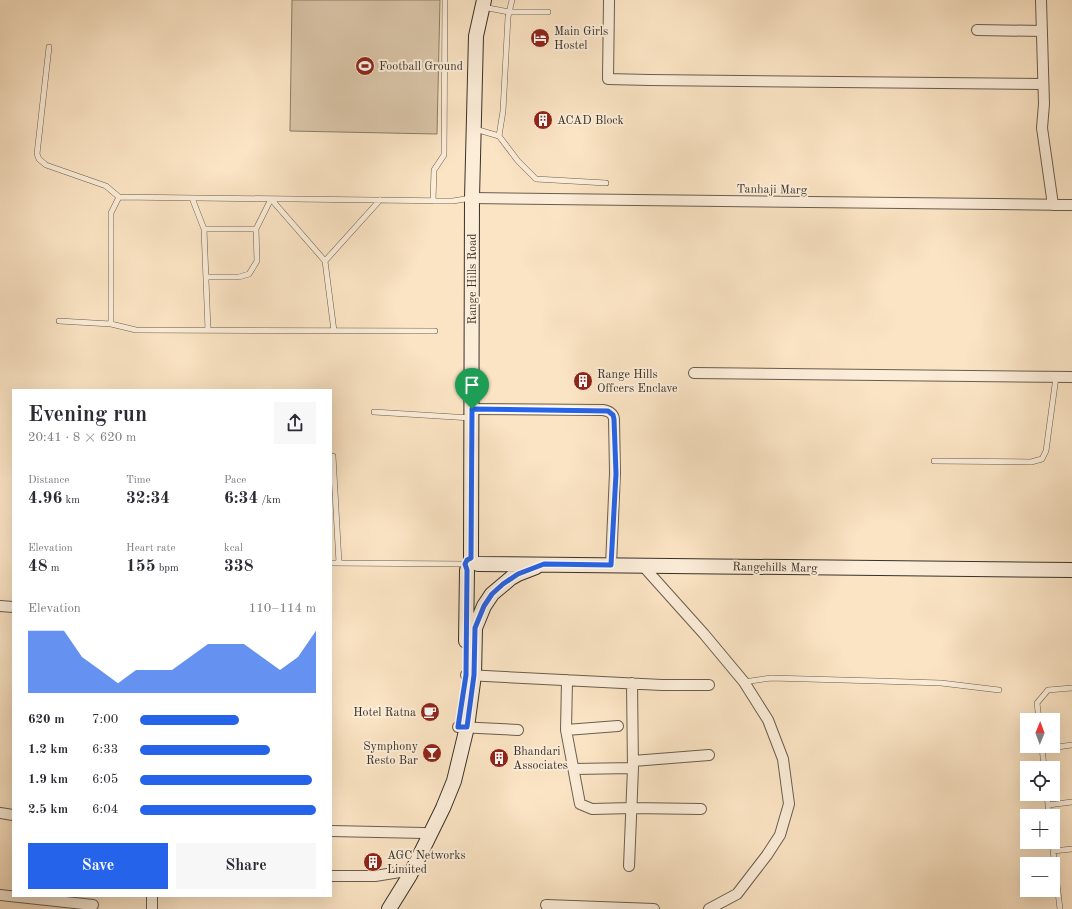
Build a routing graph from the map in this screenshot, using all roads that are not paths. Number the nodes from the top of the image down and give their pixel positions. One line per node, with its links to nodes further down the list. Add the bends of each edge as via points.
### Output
1 (445, 0): 20 (lane, via 444,155 434,170)
2 (512, 0): 6 (lane)
3 (610, 0): 11 (street, via 608,79)
4 (1041, 0): 9 (street)
5 (483, 3): 6 (lane); 12 (main road, Range Hills Road, via 476,36)
6 (509, 12): 7 (lane); 13 (lane)
7 (548, 12)
8 (977, 30): 9 (street)
9 (1042, 31): 11 (street)
10 (49, 47): 15 (lane, via 37,154 39,159 46,165 106,186)
11 (1043, 84): 21 (street, via 1042,128)
12 (474, 129): 13 (lane); 17 (main road, Range Hills Road)
13 (499, 136): 14 (lane, via 536,179)
14 (606, 183)
15 (119, 198): 16 (lane); 28 (lane, via 111,213)
16 (192, 198): 18 (lane); 23 (lane)
17 (472, 198): 20 (lane); 21 (street, Tanhaji Marg); 36 (main road, Range Hills Road)
18 (271, 199): 19 (lane); 24 (lane); 25 (lane)
19 (380, 200): 20 (lane); 25 (lane)
20 (433, 201)
21 (1053, 205): 22 (street, Tanhaji Marg)
22 (1072, 205)
23 (204, 229): 24 (lane); 26 (lane)
24 (256, 229): 26 (lane, via 257,261 249,274 239,277)
25 (325, 261): 30 (lane)
26 (206, 277): 29 (lane)
27 (59, 321): 28 (lane)
28 (111, 324): 29 (lane, via 136,330)
29 (208, 330): 30 (lane)
30 (334, 331): 31 (lane)
31 (435, 331)
32 (694, 373): 33 (street)
33 (1056, 377): 34 (street); 38 (lane, via 1046,451 1042,459 1031,462)
34 (1072, 377)
35 (374, 412): 36 (lane)
36 (472, 414): 43 (main road, Range Hills Road); 44 (street, via 603,410 613,415 616,474)
37 (333, 456): 39 (lane)
38 (934, 461)
39 (333, 504): 41 (lane)
40 (332, 563): 41 (lane)
41 (339, 563): 43 (lane)
42 (544, 564): 43 (main road, Rangehills Marg); 44 (main road, Rangehills Marg); 49 (main road, via 518,574 492,594)
43 (471, 565): 49 (main road, Range Hills Road); 50 (main road, via 466,649)
44 (611, 565): 45 (main road, Rangehills Marg)
45 (643, 566): 46 (main road, Rangehills Marg); 52 (street)
46 (1072, 570)
47 (0, 606): 48 (street)
48 (12, 607)
49 (475, 628): 50 (main road, Range Hills Road)
50 (470, 675): 51 (street); 59 (main road)
51 (567, 680): 53 (street); 61 (street)
52 (744, 682): 56 (lane, via 772,678 942,683); 94 (street, via 768,720 783,759 789,804 780,835 768,856 737,894)
53 (632, 683): 54 (street); 65 (street)
54 (709, 685)
55 (1072, 688): 57 (lane, via 1048,690 1037,702)
56 (999, 690)
57 (1038, 713)
58 (618, 726): 61 (street)
59 (463, 727): 60 (street); 76 (main road, via 455,744 437,805); 92 (main road, via 454,781 410,875)
60 (518, 730)
61 (566, 730): 66 (street)
62 (1072, 745): 63 (lane)
63 (1060, 746)
64 (709, 755): 65 (street)
65 (633, 764): 66 (street); 70 (street)
66 (574, 769): 70 (street, via 580,804 592,809)
67 (1048, 801): 69 (lane)
68 (1072, 802): 69 (lane)
69 (1048, 805): 72 (lane)
70 (631, 808): 71 (street); 79 (street)
71 (701, 809)
72 (1048, 809)
73 (0, 813): 74 (street)
74 (12, 814)
75 (332, 831): 76 (street)
76 (424, 834): 80 (main road)
77 (1072, 849): 78 (lane)
78 (1053, 851): 95 (lane)
79 (628, 866)
80 (406, 871): 81 (street, via 375,876); 91 (main road)
81 (332, 876)
82 (0, 895): 83 (street)
83 (12, 896)
84 (23, 897): 86 (street)
85 (152, 897): 90 (street)
86 (34, 898): 87 (street); 89 (street)
87 (93, 903)
88 (546, 905): 93 (street)
89 (34, 909)
90 (152, 909)
91 (380, 909)
92 (389, 909)
93 (654, 909)
94 (709, 909)
95 (1060, 909)

